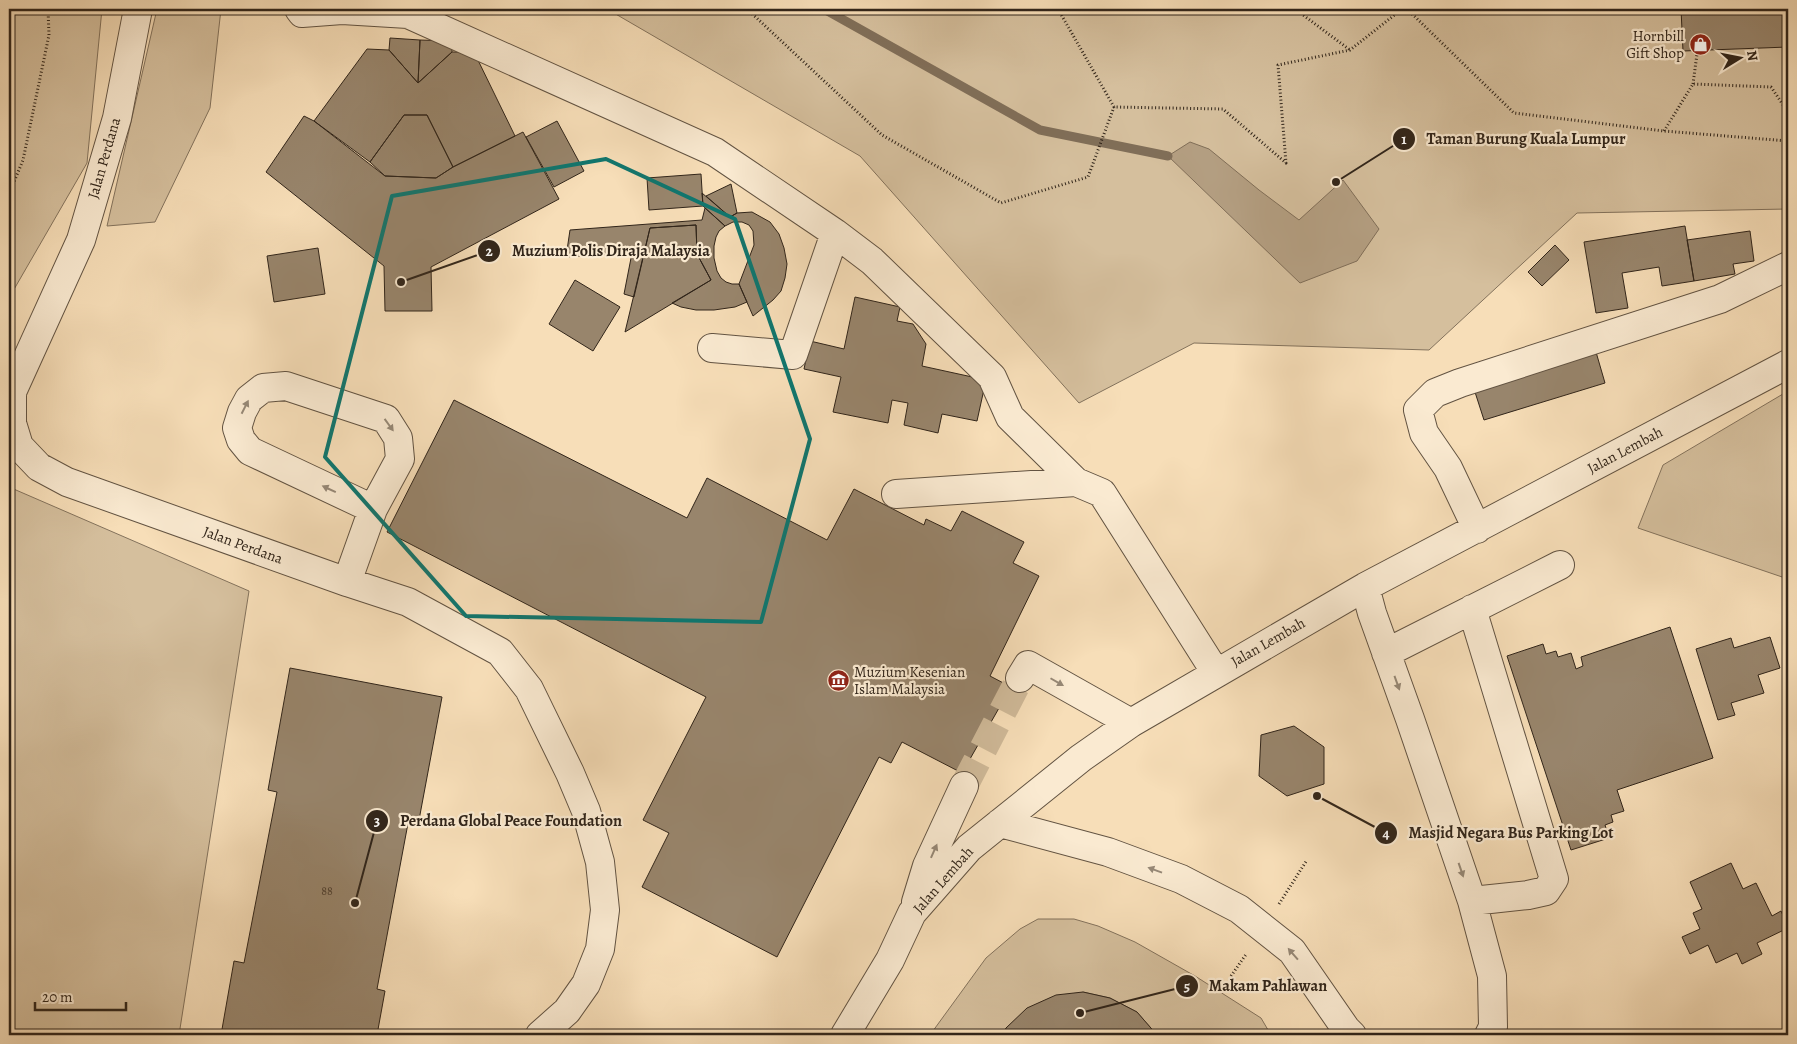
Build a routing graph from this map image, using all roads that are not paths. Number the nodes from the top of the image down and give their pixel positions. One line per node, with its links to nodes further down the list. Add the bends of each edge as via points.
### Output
1 (138, 9): 12 (street, Jalan Perdana, via 117,118 81,240 12,392 12,423 19,446 38,467 68,482)
2 (299, 9): 3 (street, via 302,13 342,10 408,14 715,152)
3 (835, 233): 5 (street, via 794,356); 7 (street, via 872,261 992,377 1010,417)
4 (1788, 266): 10 (street, via 1720,299 1435,393 1418,410 1424,434 1448,468)
5 (712, 348)
6 (1788, 364): 10 (street, Jalan Lembah)
7 (1076, 482): 8 (street); 16 (street, via 1102,493)
8 (896, 494)
9 (373, 509): 9 (street, one-way to 9, via 250,451 237,428 249,399 263,388 286,386 386,419 398,438 400,459); 12 (street)
10 (1476, 529): 13 (street, Jalan Lembah)
11 (1560, 565): 14 (street)
12 (347, 582): 23 (street, Jalan Perdana, via 408,602 500,652 529,689 570,773 586,811 600,862 605,910 600,949 586,984 567,1011)
13 (1365, 587): 15 (street); 16 (street, Jalan Lembah)
14 (1472, 609): 15 (street); 21 (street, via 1554,879 1546,891)
15 (1386, 653): 21 (street, one-way to 21)
16 (1216, 672): 18 (street, Jalan Lembah)
17 (1020, 678): 18 (street, one-way to 18, via 1028,665)
18 (1131, 723): 20 (street, Jalan Lembah, via 1081,758)
19 (964, 786): 22 (street, one-way to 19, via 927,866)
20 (1000, 823): 22 (street, Jalan Lembah, via 969,848); 25 (street, one-way to 20, via 1292,952 1239,909 1180,879 1108,852)
21 (1472, 901): 26 (street, via 1492,976 1493,1027)
22 (912, 913): 24 (street, Jalan Lembah, via 890,960)
23 (540, 1035)
24 (845, 1035)
25 (1352, 1035)
26 (1489, 1035)

